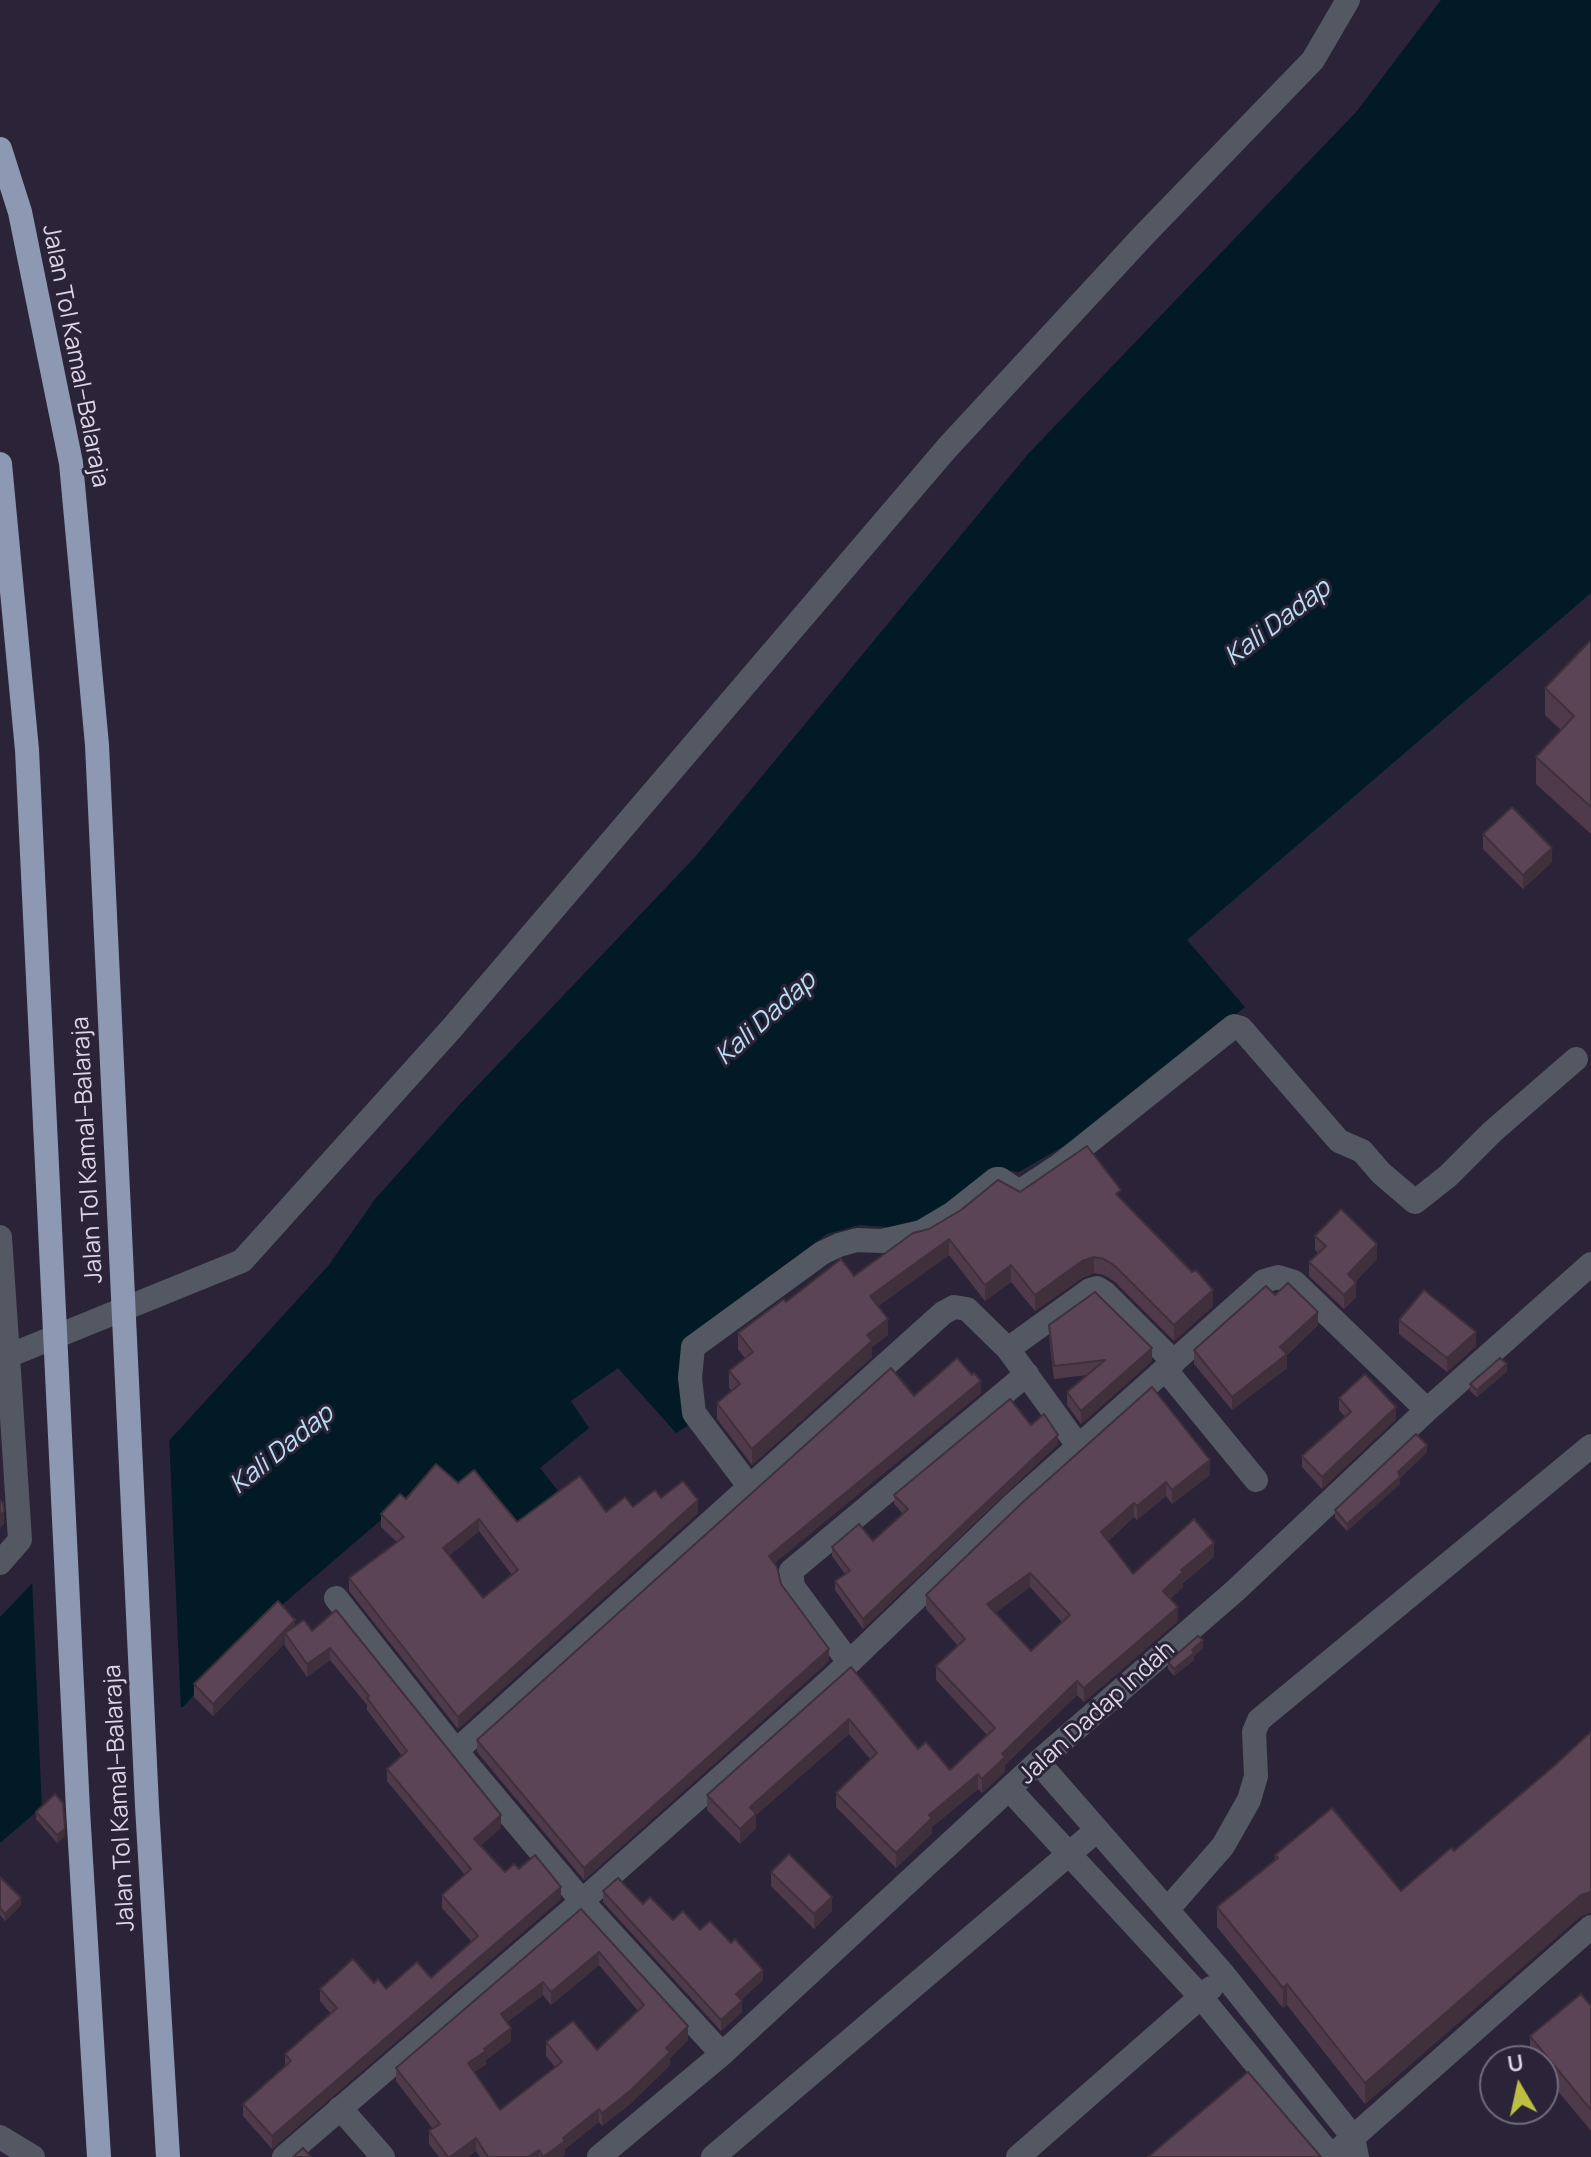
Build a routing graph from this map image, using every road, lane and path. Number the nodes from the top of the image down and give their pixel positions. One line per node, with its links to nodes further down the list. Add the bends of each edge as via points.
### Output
1 (1348, 0): 8 (street, via 1313,60 947,448 452,1028 242,1261)
2 (0, 149): 35 (highway, Jalan Tol Kamal–Balaraja, bridge, via 20,212 71,463 97,745)
3 (0, 464): 34 (highway, Jalan Tol Kamal–Balaraja, bridge, via 27,750)
4 (1576, 1059): 15 (street, via 1415,1202 1362,1151 1339,1141 1241,1028 1225,1030 1060,1165 1019,1192 996,1179 921,1232 882,1241 857,1240 822,1253 693,1347 694,1413)
5 (0, 1237): 8 (street)
6 (1591, 1264): 11 (street, Jalan Dadap Indah)
7 (1008, 1349): 9 (street, via 1097,1288); 10 (street); 15 (street, via 967,1309 954,1307)
8 (8, 1356): 16 (street, via 20,1540)
9 (1170, 1366): 11 (street, via 1264,1281 1278,1277 1300,1287); 13 (street); 14 (street)
10 (1027, 1374): 13 (street); 18 (street, via 791,1571 793,1587)
11 (1427, 1410): 20 (street, Jalan Dadap Indah, via 1236,1590)
12 (1591, 1446): 25 (street, via 1259,1720 1249,1800 1223,1846)
13 (1079, 1447): 18 (street)
14 (1256, 1480)
15 (749, 1486): 19 (street)
16 (0, 1563)
17 (336, 1598): 19 (street)
18 (849, 1662): 24 (street)
19 (456, 1751): 24 (street)
20 (1038, 1762): 21 (street, Jalan Dadap Indah); 22 (street)
21 (1010, 1790): 23 (street); 29 (street, Jalan Dadap Indah)
22 (1096, 1831): 23 (street); 25 (street)
23 (1069, 1856): 28 (street); 39 (street)
24 (582, 1901): 29 (street); 30 (street)
25 (1167, 1910): 27 (street)
26 (1591, 1927): 32 (street)
27 (1224, 1975): 28 (street); 32 (street)
28 (1201, 1997): 40 (street); 41 (street)
29 (722, 2054): 38 (street, Jalan Dadap Indah)
30 (340, 2108): 36 (street); 37 (street)
31 (0, 2137): 33 (street)
32 (1355, 2147): 41 (street)
33 (33, 2157)
34 (99, 2157)
35 (168, 2157)
36 (284, 2157)
37 (383, 2157)
38 (599, 2157)
39 (713, 2157)
40 (1018, 2157)
41 (1331, 2157)

